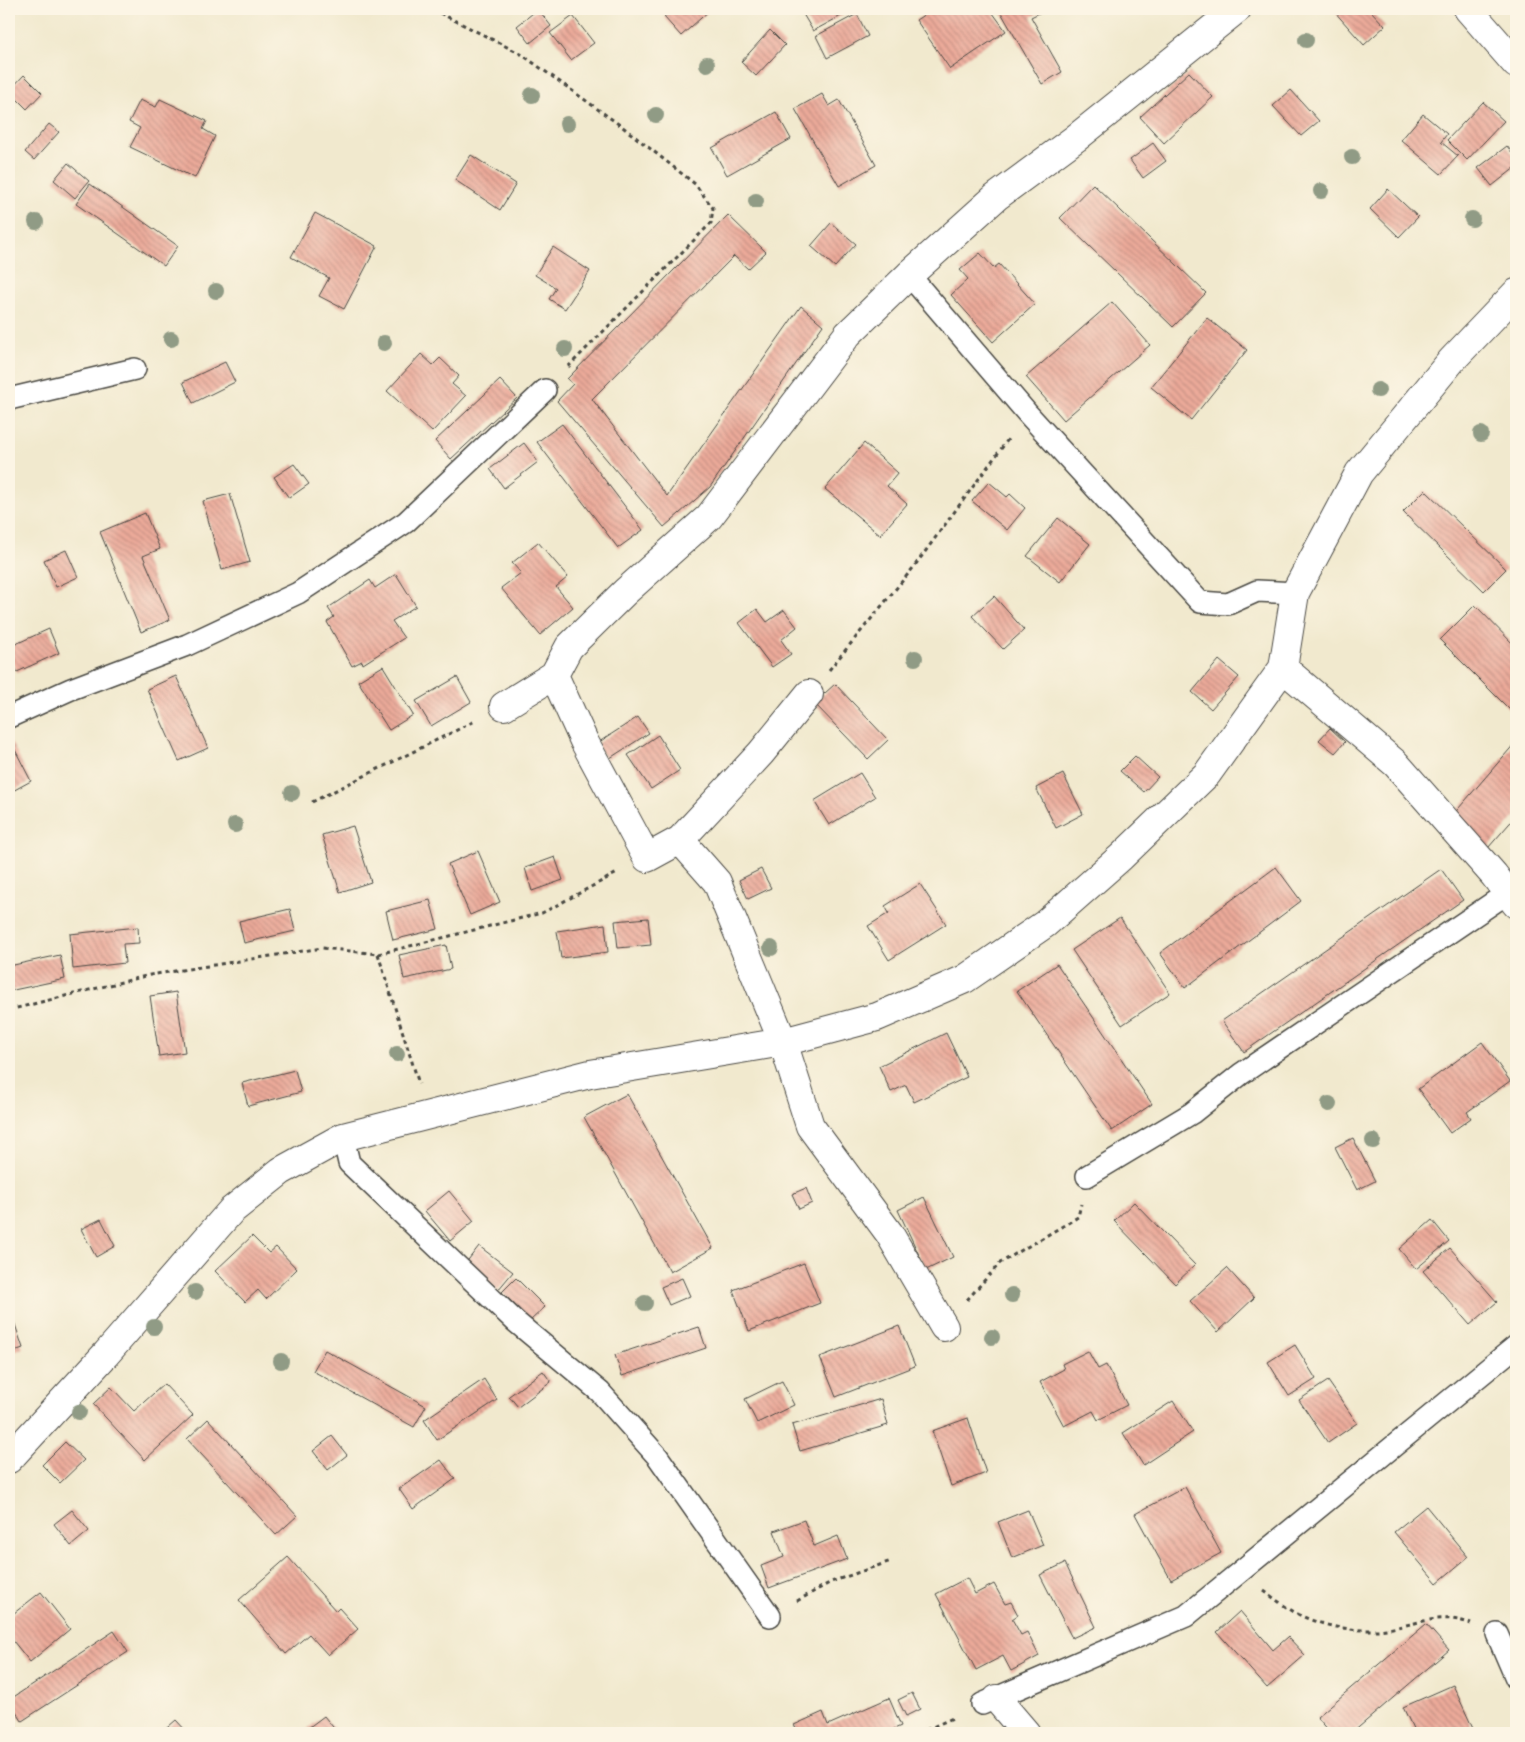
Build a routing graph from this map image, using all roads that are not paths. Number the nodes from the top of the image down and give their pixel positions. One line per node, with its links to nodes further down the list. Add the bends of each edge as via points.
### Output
1 (1237, 9): 4 (street, via 1076,138 996,197)
2 (1468, 9): 3 (street)
3 (1516, 64)
4 (909, 275): 9 (lane, via 1027,413 1200,602 1228,604 1257,591); 11 (street, via 848,334 709,517 569,647)
5 (1516, 293): 9 (street, via 1452,360 1359,473)
6 (135, 369): 8 (lane)
7 (545, 390): 14 (lane, via 406,522 298,594 187,645 71,689)
8 (9, 399)
9 (1295, 593): 10 (street)
10 (1283, 668): 16 (street, via 1396,764 1494,875); 17 (street, via 1207,774 1045,924 965,979 877,1017)
11 (554, 675): 13 (street); 15 (street, via 584,741 647,858)
12 (809, 694): 15 (street, via 761,753)
13 (504, 706)
14 (9, 717)
15 (680, 840): 17 (street, via 718,882)
16 (1511, 899): 19 (lane, via 1241,1074 1192,1113)
17 (783, 1042): 18 (street, via 590,1074); 20 (street, via 810,1126 889,1234)
18 (343, 1137): 22 (street, via 281,1171 231,1212); 23 (lane, via 349,1163 516,1322 600,1392 658,1457)
19 (1087, 1176)
20 (944, 1327)
21 (1516, 1346): 26 (lane, via 1186,1616)
22 (9, 1459)
23 (770, 1616)
24 (1497, 1634): 25 (lane)
25 (1516, 1678)
26 (989, 1702): 27 (street)
27 (1026, 1733)

